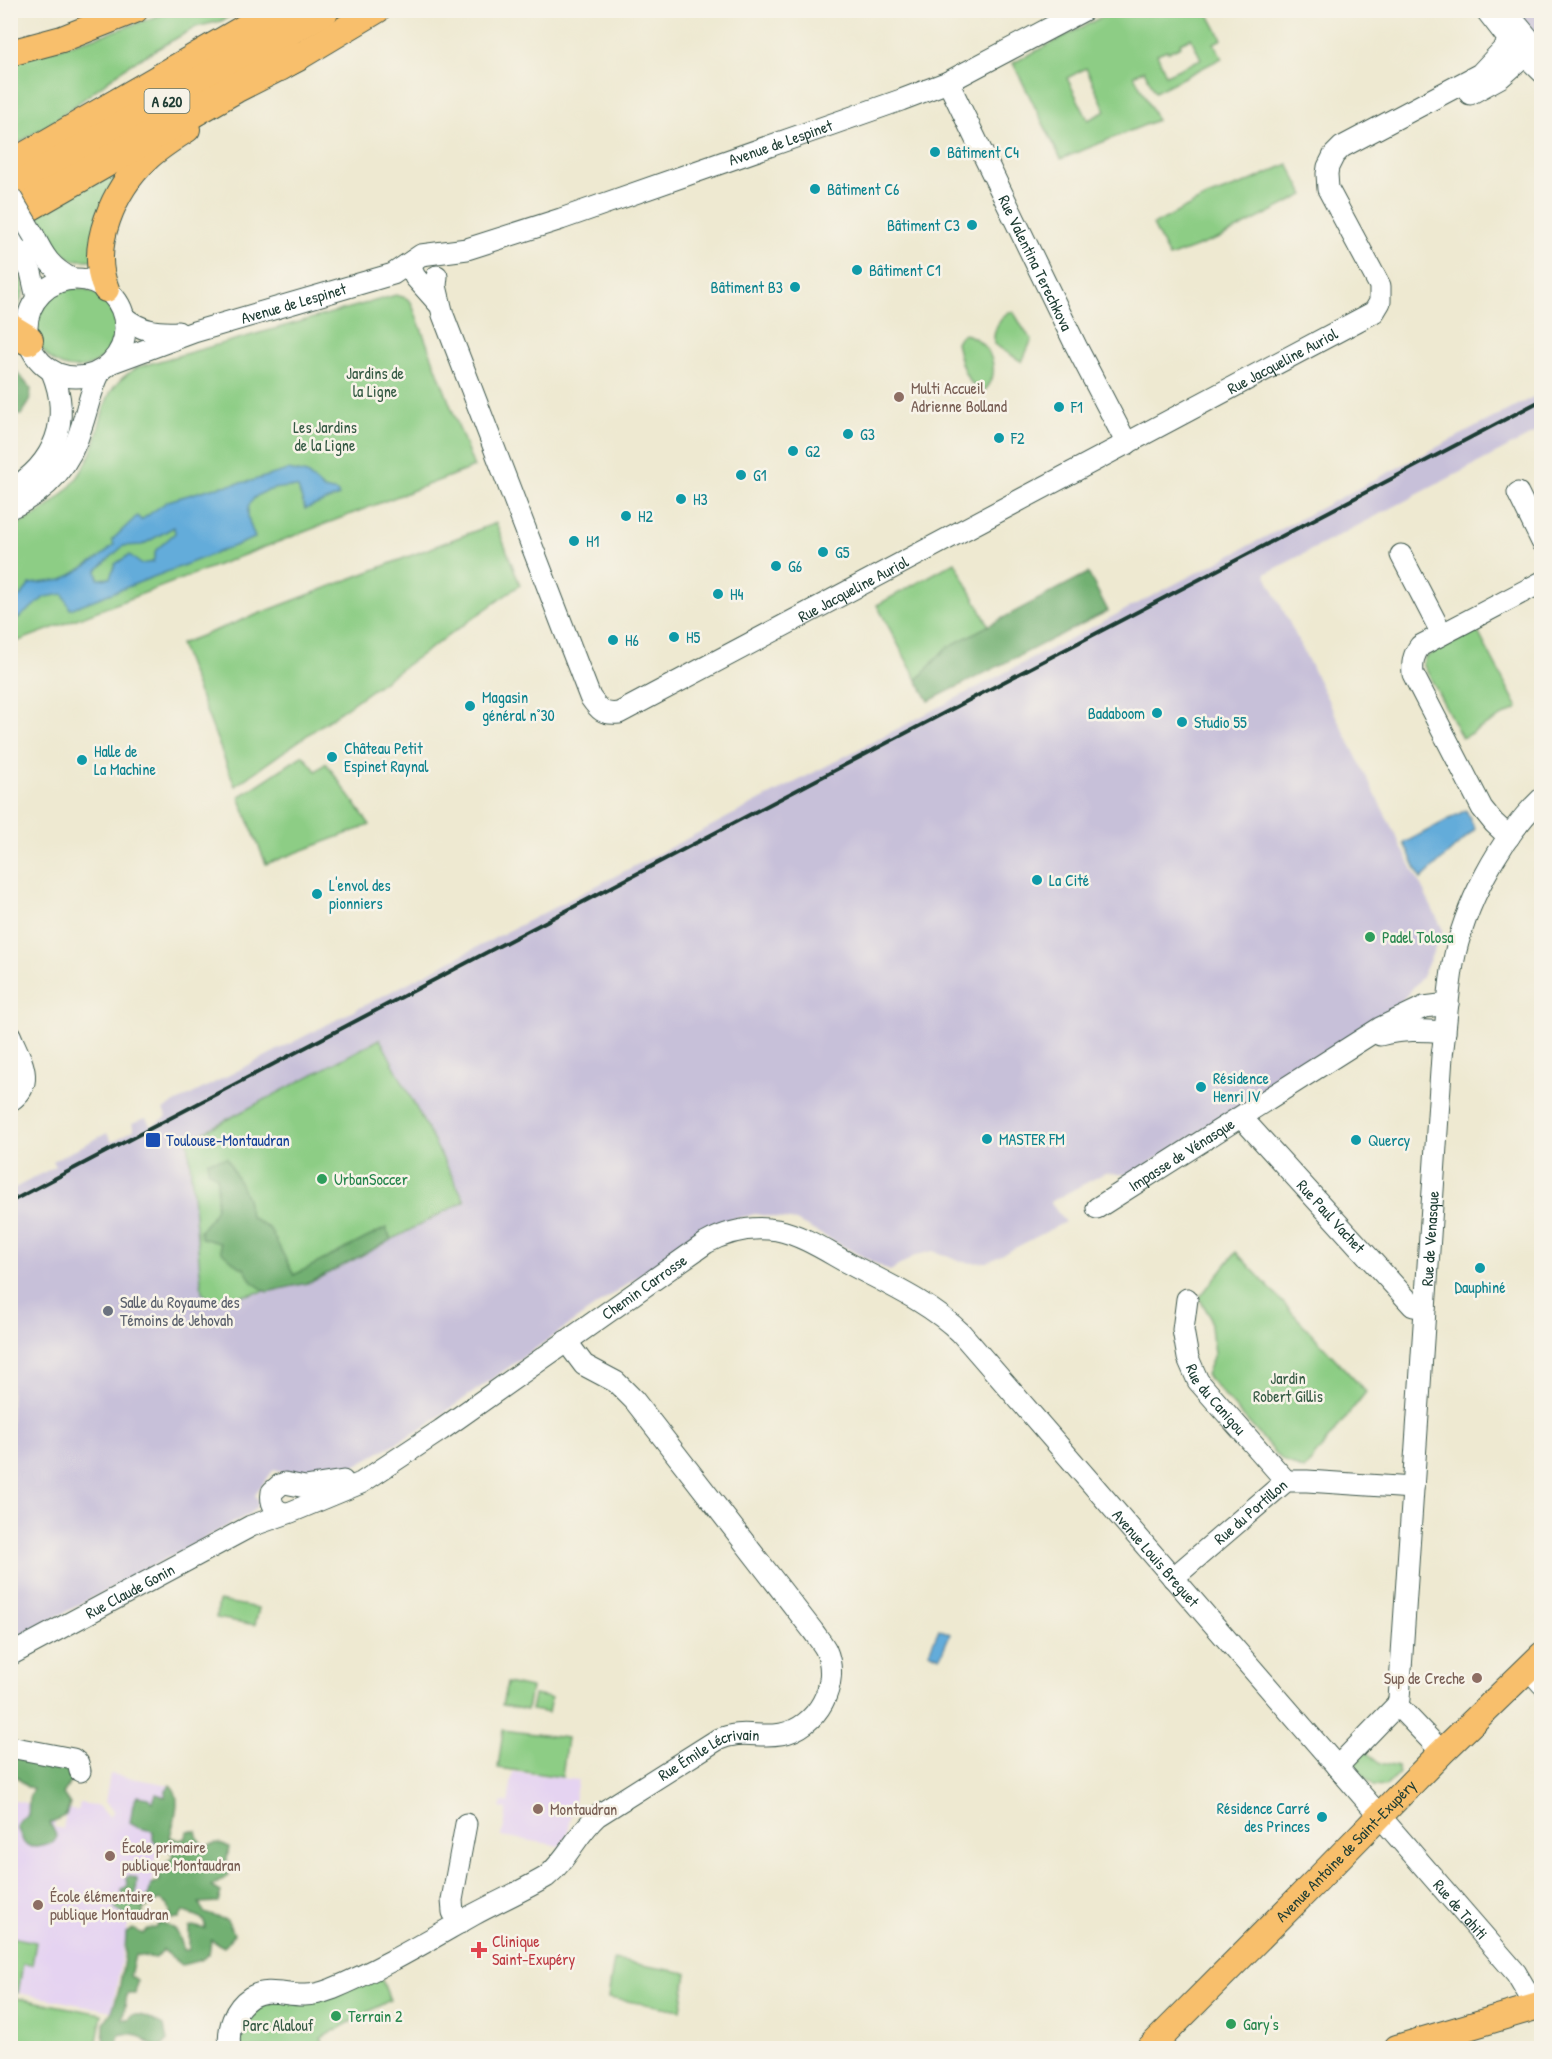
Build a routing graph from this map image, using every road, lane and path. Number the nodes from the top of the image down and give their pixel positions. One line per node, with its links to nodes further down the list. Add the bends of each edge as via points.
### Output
1 (105, 10): 9 (main road)
2 (135, 10): 11 (main road, via 62,39)
3 (279, 10): 16 (highway, A 620)
4 (324, 10): 17 (highway, A 620)
5 (377, 10): 13 (main road)
6 (1084, 10): 15 (street, Avenue de Lespinet)
7 (1486, 10): 10 (street)
8 (1505, 10): 10 (street)
9 (10, 35)
10 (1516, 35): 12 (street); 19 (street, Rue Jacqueline Auriol, via 1480,74 1342,147 1328,167)
11 (10, 53)
12 (1534, 53): 14 (street); 19 (street, via 1501,77 1349,159 1334,176)
13 (296, 57): 20 (highway); 24 (main road, via 172,139 146,159 124,184 112,206 100,250 100,276)
14 (1542, 72)
15 (948, 82): 22 (street, Avenue de Lespinet, via 773,146 467,249); 31 (street, Rue Valentina Terechkova)
16 (10, 166)
17 (10, 191)
18 (10, 196): 21 (street, bridge)
19 (1331, 196): 31 (street, Rue Jacqueline Auriol, via 1380,286 1380,302 1374,312)
20 (10, 217)
21 (20, 239): 23 (street); 25 (street)
22 (426, 270): 27 (street, Avenue de Lespinet, via 393,273); 31 (street, Rue Jacqueline Auriol, via 436,286 439,304 590,697 598,709 608,714 619,712)
23 (72, 279): 24 (street, via 90,280); 25 (street, via 52,285)
24 (106, 289): 26 (street)
25 (37, 298): 28 (street)
26 (125, 318): 27 (street, Avenue de Lespinet, via 152,332); 29 (street, via 126,334 121,349)
27 (194, 332): 29 (street, Avenue de Lespinet)
28 (19, 335): 30 (street)
29 (106, 367): 30 (street, via 84,377); 34 (street, via 93,384 81,430 66,463 45,488)
30 (52, 372): 32 (street, via 62,402 54,443 39,468)
31 (1127, 444)
32 (10, 490)
33 (1518, 493): 35 (street)
34 (10, 508)
35 (1542, 542)
36 (1401, 555): 38 (street)
37 (1542, 582): 38 (street)
38 (1442, 634): 40 (street, via 1415,652 1413,674 1482,808)
39 (1542, 798): 40 (street, Rue de Venasque)
40 (1509, 837): 41 (street, Rue de Venasque, via 1466,918)
41 (1448, 1005): 42 (street, Rue de Venasque); 44 (street, Impasse de Vénasque, via 1418,1009)
42 (1445, 1032): 44 (street, Impasse de Vénasque, via 1394,1031); 50 (street, Rue de Venasque)
43 (10, 1035): 45 (street, via 26,1078 22,1091)
44 (1357, 1043): 46 (street, Impasse de Vénasque)
45 (10, 1101)
46 (1241, 1118): 47 (street, Impasse de Vénasque); 50 (street, Rue Paul Vachet, via 1413,1306)
47 (1097, 1208)
48 (1187, 1299): 53 (street, Rue du Canigou, via 1183,1330 1188,1358 1198,1381)
49 (927, 1306): 51 (street, Chemin Carrosse, via 806,1240 779,1231 753,1229 729,1233 706,1243); 56 (street, Avenue Louis Breguet, via 961,1334)
50 (1425, 1308): 54 (street, Rue de Venasque)
51 (566, 1341): 52 (street, Chemin Carrosse); 66 (street, Rue Émile Lécrivain, via 584,1365 616,1382 634,1400 813,1631 826,1650 830,1682 822,1705 799,1728 769,1736 734,1734 717,1740 597,1816 546,1877)
52 (384, 1467): 55 (street, Chemin Carrosse, via 361,1483); 55 (street, Chemin Carrosse, via 326,1485 294,1486 301,1500)
53 (1286, 1481): 54 (street, Rue du Portillon); 56 (street, Rue du Portillon)
54 (1413, 1488): 59 (street, Rue de Venasque)
55 (284, 1509): 57 (street, Rue Claude Gonin)
56 (1173, 1578): 62 (street, Avenue Louis Breguet)
57 (10, 1655)
58 (1537, 1669): 61 (main road, Avenue Antoine de Saint-Exupéry)
59 (1397, 1705): 61 (street); 62 (street)
60 (10, 1747): 63 (street, via 74,1759)
61 (1442, 1752): 64 (main road, Avenue Antoine de Saint-Exupéry)
62 (1337, 1767): 64 (street, Avenue Louis Breguet)
63 (80, 1772)
64 (1379, 1815): 67 (street, Rue de Tahiti, via 1516,1973); 69 (main road, Avenue Antoine de Saint-Exupéry)
65 (466, 1824): 66 (street, via 453,1900 453,1912)
66 (460, 1923): 68 (street, Rue Émile Lécrivain, via 331,1990 304,1995 268,1992 251,1997 230,2026)
67 (1537, 2006): 70 (main road)
68 (231, 2049)
69 (1150, 2049)
70 (1397, 2049)

